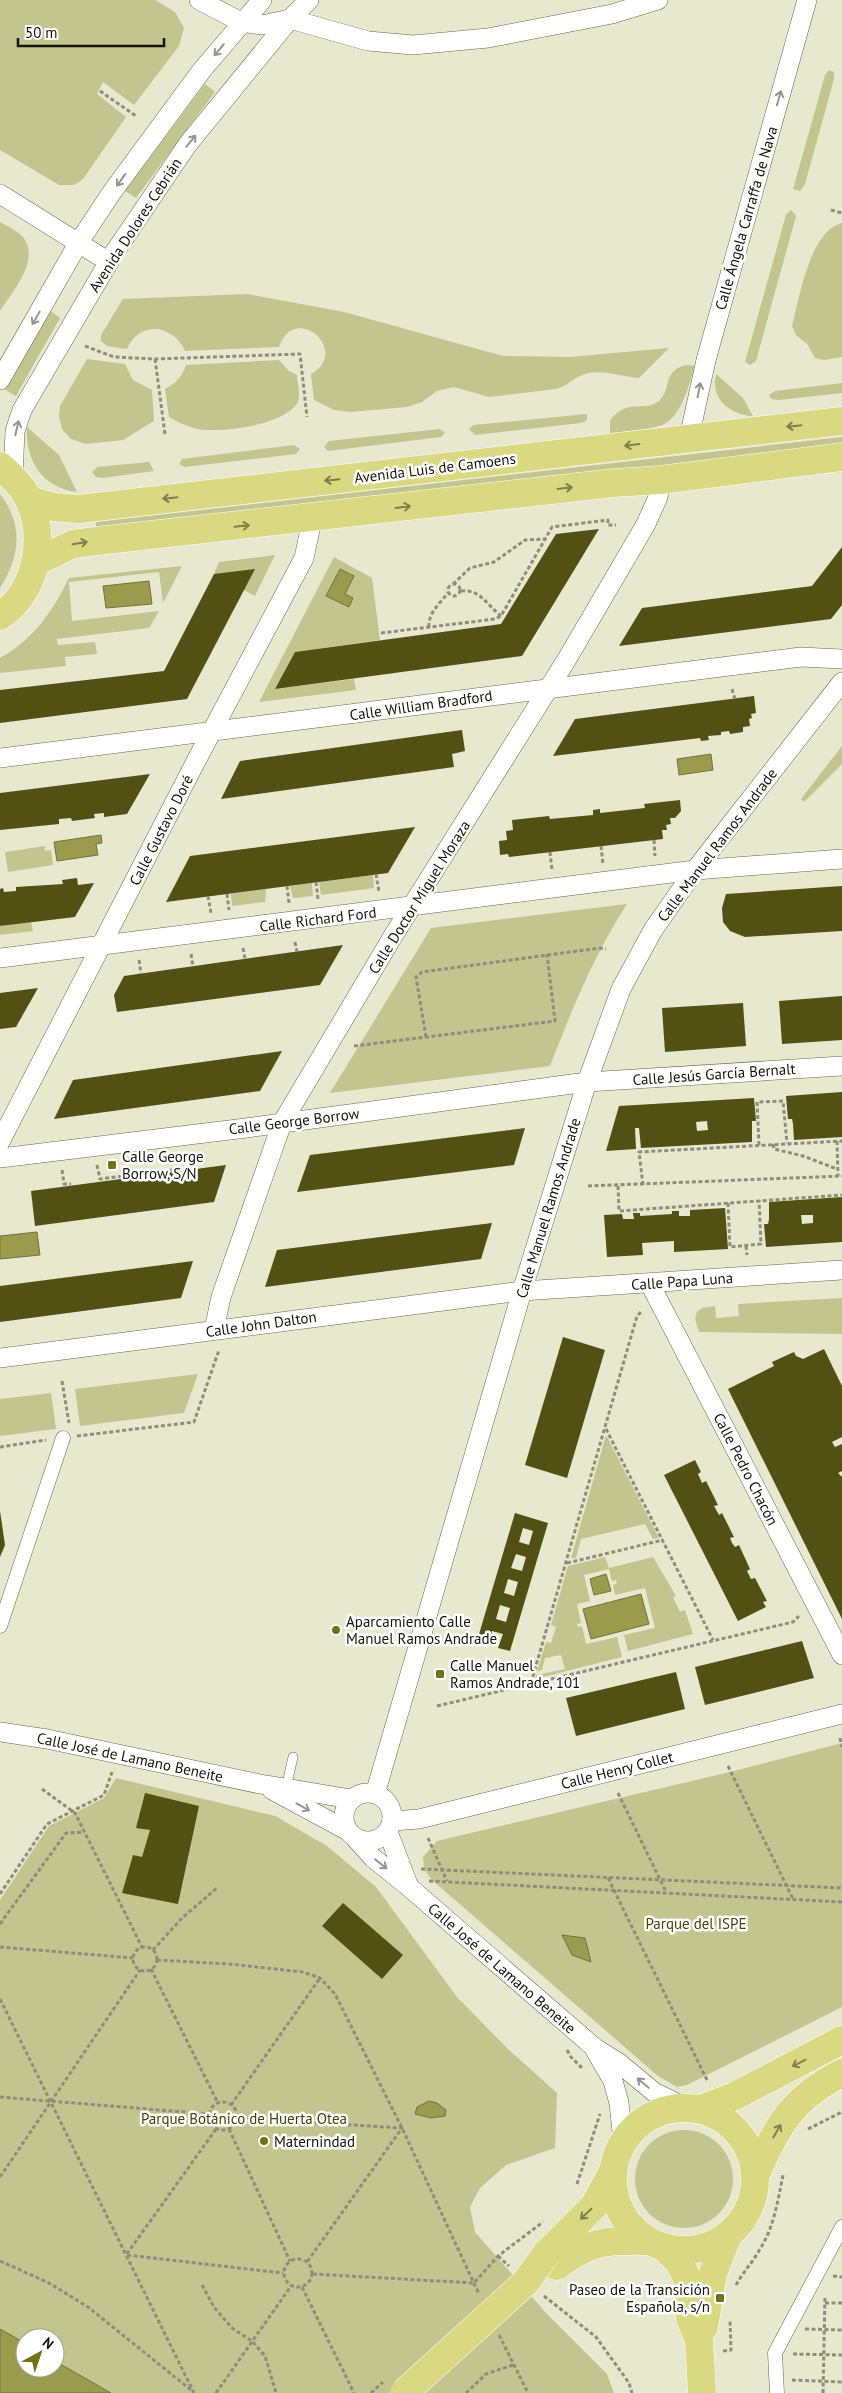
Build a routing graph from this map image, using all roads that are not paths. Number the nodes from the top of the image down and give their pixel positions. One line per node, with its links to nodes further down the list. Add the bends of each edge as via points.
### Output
1 (199, 0): 7 (street)
2 (262, 0): 7 (street)
3 (309, 0): 6 (street, Avenida Dolores Cebrián)
4 (658, 0): 6 (street, via 612,14 488,38 413,45 368,41)
5 (807, 0): 13 (street, Calle Ángela Carraffa de Nava, one-way to 5, via 704,367)
6 (290, 19): 7 (street, via 262,25); 10 (street, Avenida Dolores Cebrián, one-way to 6, via 188,144)
7 (241, 22): 9 (street, one-way to 9, via 179,101)
8 (0, 194): 9 (street)
9 (79, 242): 10 (street); 11 (street, one-way to 11)
10 (109, 262): 15 (street, Avenida Dolores Cebrián, one-way to 10, via 22,410)
11 (0, 380)
12 (842, 421): 13 (main road, Avenida Luis de Camoens, one-way to 13)
13 (690, 438): 17 (main road, Avenida Luis de Camoens, one-way to 17, via 79,509 53,507)
14 (842, 457): 16 (main road)
15 (6, 471): 17 (main road)
16 (660, 480): 18 (main road, one-way to 16); 23 (street, Calle Doctor Miguel Moraza, via 652,515)
17 (29, 500): 19 (main road, via 37,530)
18 (312, 516): 19 (main road, one-way to 18, via 73,544); 24 (street, Calle Gustavo Doré, via 304,558)
19 (36, 562): 20 (main road, via 25,589)
20 (0, 616)
21 (842, 659): 23 (street, Calle William Bradford, via 801,657)
22 (842, 682): 27 (street, Calle Manuel Ramos Andrade)
23 (547, 688): 24 (street, Calle William Bradford); 28 (street, Calle Doctor Miguel Moraza)
24 (212, 732): 25 (street, Calle William Bradford); 29 (street, Calle Gustavo Doré)
25 (0, 758)
26 (842, 859): 27 (street, Calle Richard Ford)
27 (695, 870): 28 (street, Calle Richard Ford); 32 (street, Calle Manuel Ramos Andrade, via 653,930 621,989)
28 (413, 906): 29 (street, Calle Richard Ford); 33 (street, Calle Doctor Miguel Moraza)
29 (102, 946): 30 (street, Calle Richard Ford); 34 (street, Calle Gustavo Doré)
30 (0, 958)
31 (842, 1066): 32 (street, Calle Jesús García Bernalt)
32 (587, 1082): 33 (street, Calle George Borrow); 38 (street, Calle Manuel Ramos Andrade)
33 (282, 1123): 35 (street, Calle George Borrow); 39 (street, Calle Doctor Miguel Moraza, via 221,1297)
34 (0, 1142)
35 (0, 1158)
36 (842, 1270): 37 (street, Calle Papa Luna)
37 (650, 1284): 38 (street, Calle Papa Luna); 43 (street, Calle Pedro Chacón)
38 (522, 1290): 39 (street, Calle John Dalton); 49 (street, Calle Manuel Ramos Andrade)
39 (214, 1330): 40 (street, Calle John Dalton)
40 (0, 1358)
41 (67, 1437): 42 (street)
42 (0, 1626)
43 (842, 1655)
44 (842, 1714): 51 (street, Calle Henry Collet)
45 (0, 1732): 47 (street, Calle José de Lamano Beneite, via 68,1743)
46 (293, 1757): 48 (lane)
47 (260, 1784): 48 (street, Calle José de Lamano Beneite); 52 (street, Calle José de Lamano Beneite, one-way to 52)
48 (286, 1788): 50 (street, Calle José de Lamano Beneite)
49 (375, 1794): 50 (street, via 366,1793); 51 (street, via 389,1804)
50 (351, 1799): 52 (street, via 345,1809 344,1820)
51 (390, 1826): 52 (street, via 374,1842); 53 (street, Calle José de Lamano Beneite)
52 (352, 1835): 53 (street, Calle José de Lamano Beneite, one-way to 53, via 373,1858)
53 (418, 1884): 55 (street, Calle José de Lamano Beneite)
54 (842, 2040): 57 (main road, one-way to 57, via 735,2096)
55 (594, 2048): 57 (street, Calle José de Lamano Beneite, one-way to 55, via 654,2092 619,2063); 58 (street, Calle José de Lamano Beneite, via 613,2081)
56 (842, 2073): 60 (main road, one-way to 56, via 768,2147 794,2106)
57 (693, 2108): 58 (main road, via 661,2111 644,2120); 60 (main road, via 722,2118 739,2133 751,2152)
58 (623, 2141): 59 (main road)
59 (612, 2174): 63 (main road, via 620,2212 631,2228); 64 (main road, one-way to 64, via 594,2206)
60 (756, 2174): 62 (main road, via 752,2200)
61 (842, 2227): 66 (street, via 776,2354)
62 (728, 2235): 63 (main road, via 712,2246 690,2252); 65 (main road, via 713,2273 707,2318)
63 (657, 2245): 64 (main road, via 610,2240); 65 (main road, via 679,2262 688,2280 690,2318)
64 (551, 2260): 67 (main road, bridge)
65 (699, 2340): 68 (main road)
66 (777, 2386)
67 (404, 2393)
68 (702, 2393)

